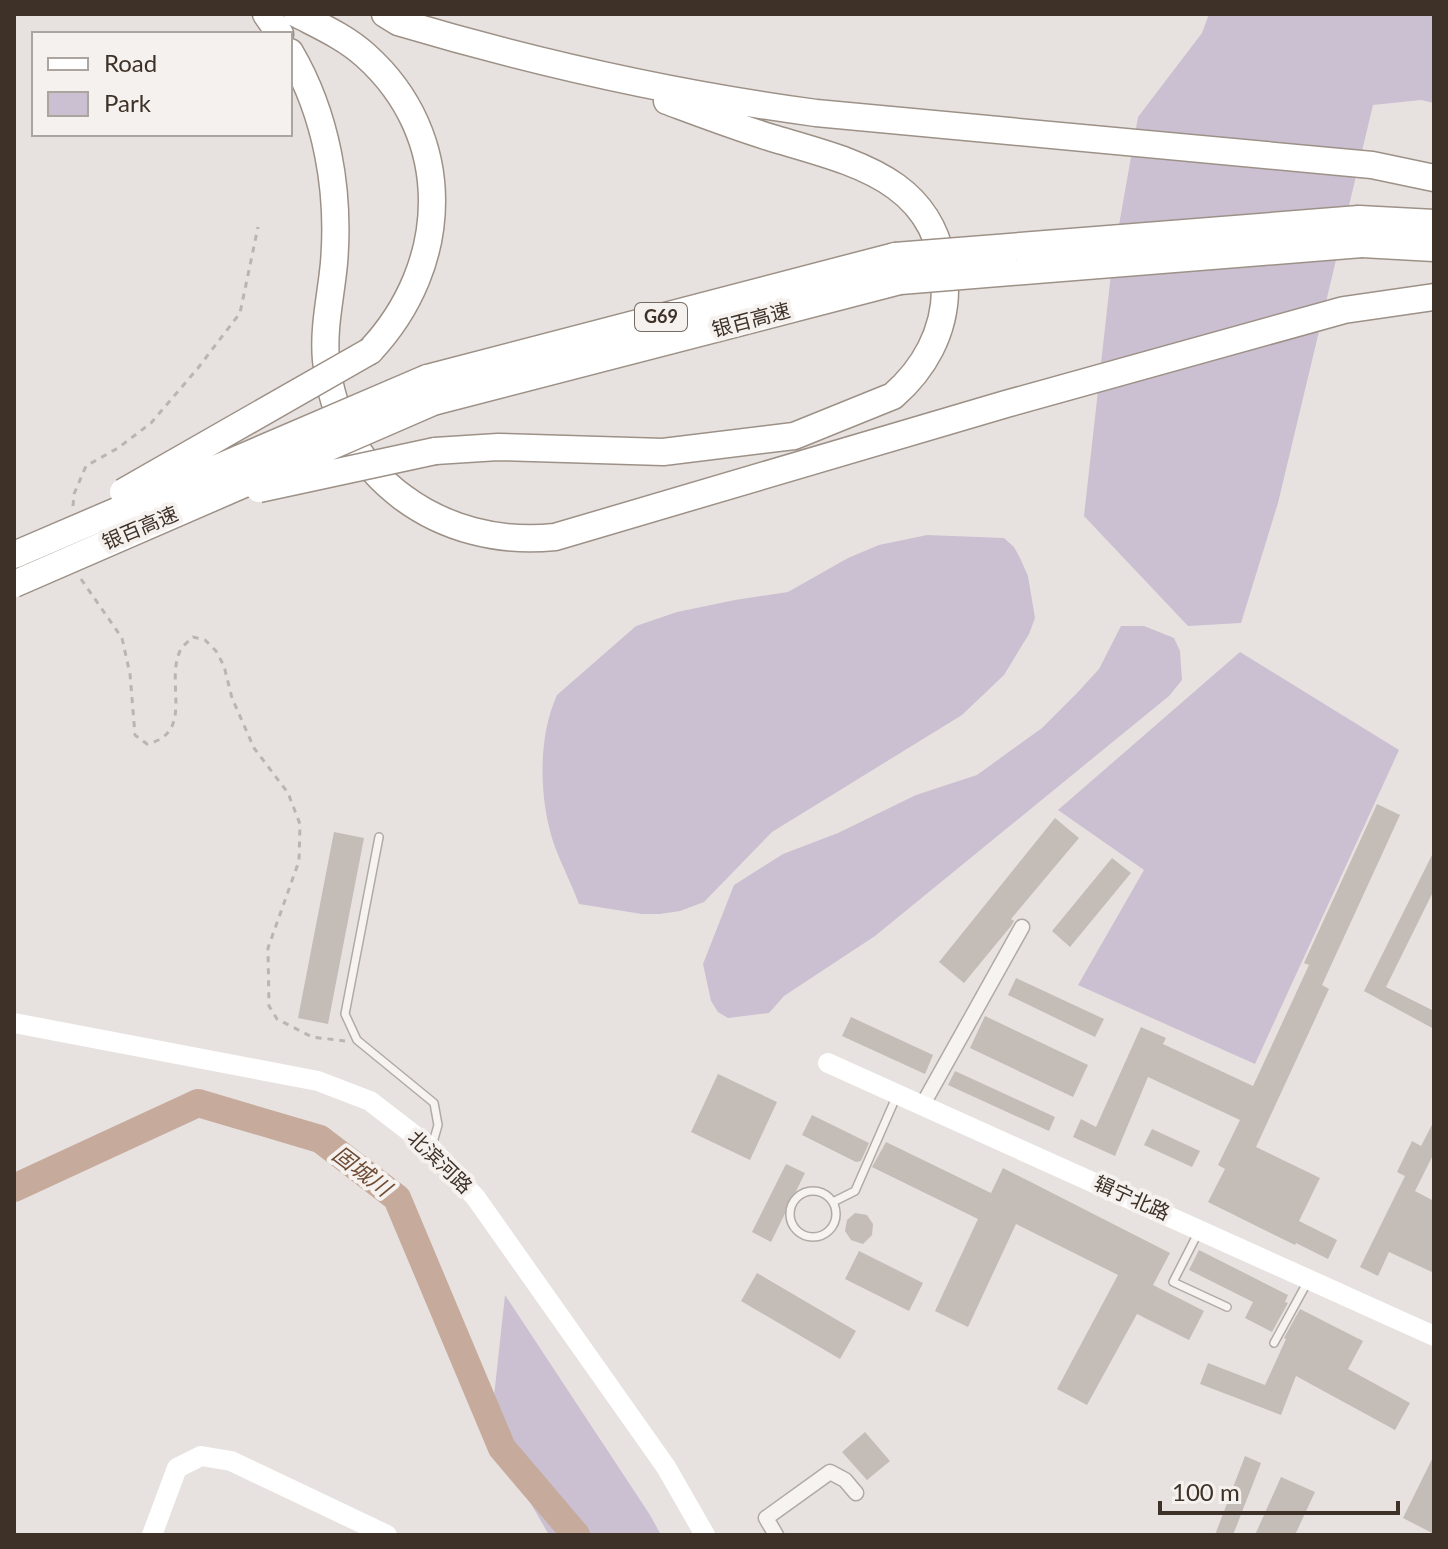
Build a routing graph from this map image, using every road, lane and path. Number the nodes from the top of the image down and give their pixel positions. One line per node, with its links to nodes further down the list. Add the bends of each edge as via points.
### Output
1 (266, 14): 4 (highway)
2 (297, 14): 16 (highway, bridge, via 348,40 381,70 407,106 424,147 432,223 419,277 399,317 370,351)
3 (385, 14): 6 (highway, via 466,42)
4 (279, 32)
5 (292, 56): 12 (highway, via 315,108 333,187 336,241 325,339 336,405 355,445 398,495 436,519 494,537 555,537 1344,310)
6 (604, 77): 7 (highway, via 816,113 1372,165); 14 (highway, bridge, via 729,125 851,161 896,186 920,211 936,242 945,293 934,342 917,372 893,396 794,436 663,452 498,447 435,451)
7 (1434, 178)
8 (1434, 223): 10 (highway, 银百高速 / G69)
9 (258, 227): 15 (path, via 240,313 151,423 86,466 74,494)
10 (1361, 231): 11 (highway, 银百高速 / G69); 13 (highway, 银百高速 / G69, bridge, via 898,268)
11 (1434, 248)
12 (1434, 297)
13 (430, 390): 14 (highway, 银百高速 / G69, bridge); 16 (highway, 银百高速 / G69, bridge)
14 (201, 502): 18 (highway, 银百高速 / G69, bridge)
15 (72, 518)
16 (16, 554)
17 (78, 573): 22 (path, via 122,638 135,735 147,744 171,731 180,652 193,637 216,651 254,748 288,793 300,824 299,861 268,948 269,1006 277,1019 312,1037)
18 (14, 584)
19 (379, 837): 22 (lane, via 346,999 345,1014)
20 (1022, 927): 25 (street)
21 (14, 1023): 26 (street, 北滨河路, via 318,1081 370,1101)
22 (357, 1040): 26 (lane, via 434,1103 438,1125)
23 (828, 1063): 24 (street, 辑宁北路)
24 (897, 1095): 25 (street, 辑宁北路); 27 (lane, via 855,1191)
25 (922, 1106): 28 (street, 辑宁北路)
26 (431, 1148): 36 (street, 北滨河路, via 476,1198 666,1467)
27 (833, 1202): 27 (lane, via 815,1191 801,1194 792,1205 793,1226 811,1237 825,1234 836,1216)
28 (1200, 1229): 29 (street, 辑宁北路); 30 (lane, via 1173,1282)
29 (1309, 1279): 31 (street, 辑宁北路); 32 (lane)
30 (1227, 1307)
31 (1434, 1336)
32 (1274, 1343)
33 (856, 1493): 37 (street, via 830,1472 766,1518)
34 (152, 1535): 35 (street, via 177,1468 201,1456 231,1461)
35 (387, 1535)
36 (705, 1535)
37 (776, 1535)

